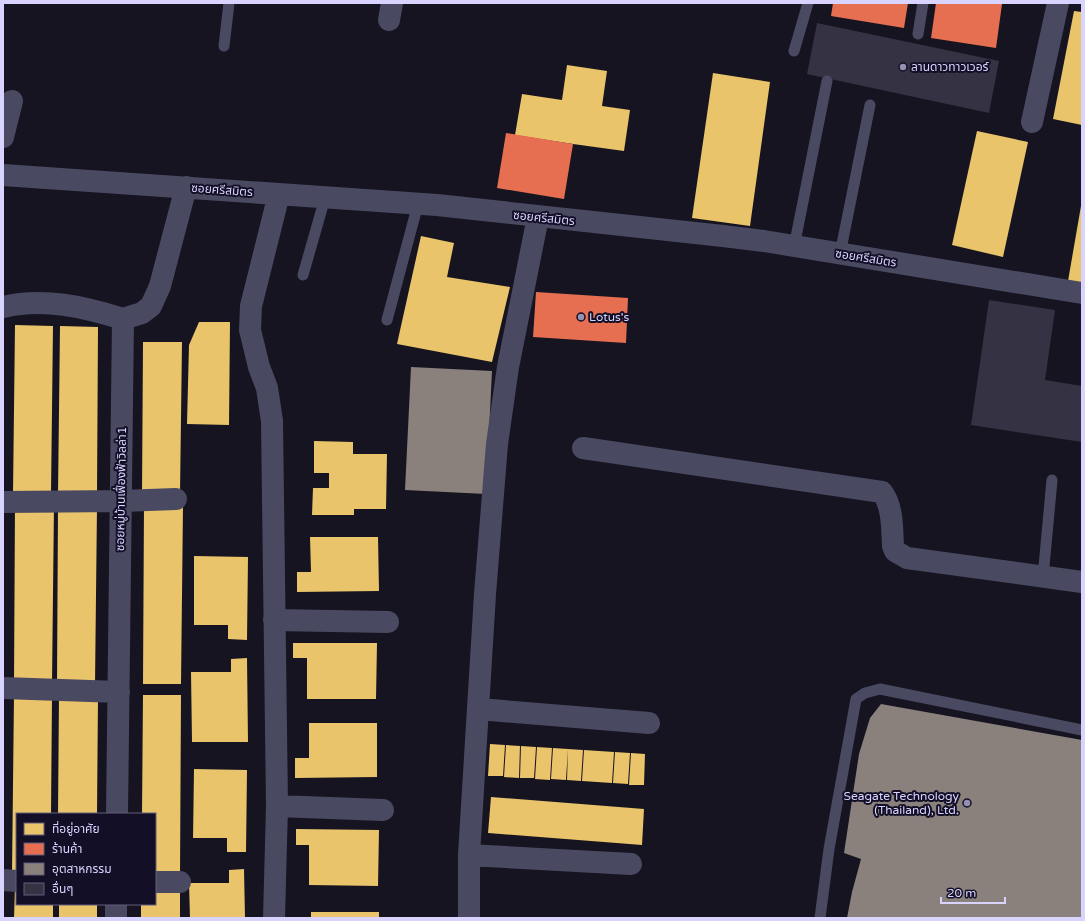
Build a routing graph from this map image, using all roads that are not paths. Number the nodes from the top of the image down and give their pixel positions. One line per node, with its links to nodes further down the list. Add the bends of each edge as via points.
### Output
1 (229, 3): 6 (lane)
2 (808, 3): 7 (lane)
3 (923, 3): 5 (lane)
4 (1058, 3): 11 (street)
5 (918, 34)
6 (224, 46)
7 (794, 51)
8 (827, 81): 19 (lane)
9 (12, 101): 12 (street)
10 (870, 105): 20 (lane)
11 (1032, 122)
12 (3, 137)
13 (3, 175): 14 (street, ซอยศรีสมิตร)
14 (186, 187): 15 (street, ซอยศรีสมิตร); 24 (street, via 160,286 152,306 142,313)
15 (279, 194): 16 (street, ซอยศรีสมิตร); 33 (street, via 252,306 250,330 267,388 272,420)
16 (325, 198): 17 (street, ซอยศรีสมิตร); 21 (lane)
17 (418, 204): 18 (street, ซอยศรีสมิตร); 25 (lane)
18 (538, 217): 19 (street, ซอยศรีสมิตร, via 764,241); 37 (street, via 508,367 497,444 484,594)
19 (794, 247): 20 (street, ซอยศรีสมิตร)
20 (840, 254): 22 (street, ซอยศรีสมิตร)
21 (302, 275)
22 (1082, 293)
23 (3, 307): 24 (street, via 35,303 66,305 96,310)
24 (123, 319): 29 (street, ซอยหมู่บ้านเฟื่องฟ้าวิลล่า1)
25 (387, 320)
26 (583, 448): 31 (street, via 882,492 890,508 893,546 895,551 907,558)
27 (1052, 480): 31 (lane)
28 (176, 499): 29 (street)
29 (121, 501): 30 (street); 36 (street, ซอยหมู่บ้านเฟื่องฟ้าวิลล่า1)
30 (3, 502)
31 (1043, 577): 32 (street)
32 (1082, 582)
33 (274, 620): 34 (street); 40 (street)
34 (388, 622)
35 (3, 688): 36 (street)
36 (119, 692): 42 (street, ซอยหมู่บ้านเฟื่องฟ้าวิลล่า1)
37 (478, 709): 38 (street); 43 (street)
38 (649, 723)
39 (1082, 730): 53 (lane, via 880,689 856,699 829,849)
40 (277, 806): 41 (street); 51 (street)
41 (383, 810)
42 (117, 813)
43 (470, 855): 44 (street); 52 (street)
44 (631, 864)
45 (3, 880): 46 (street)
46 (16, 880)
47 (156, 882): 48 (street)
48 (180, 882)
49 (116, 905): 50 (street)
50 (116, 918)
51 (274, 918)
52 (469, 918)
53 (820, 918)

